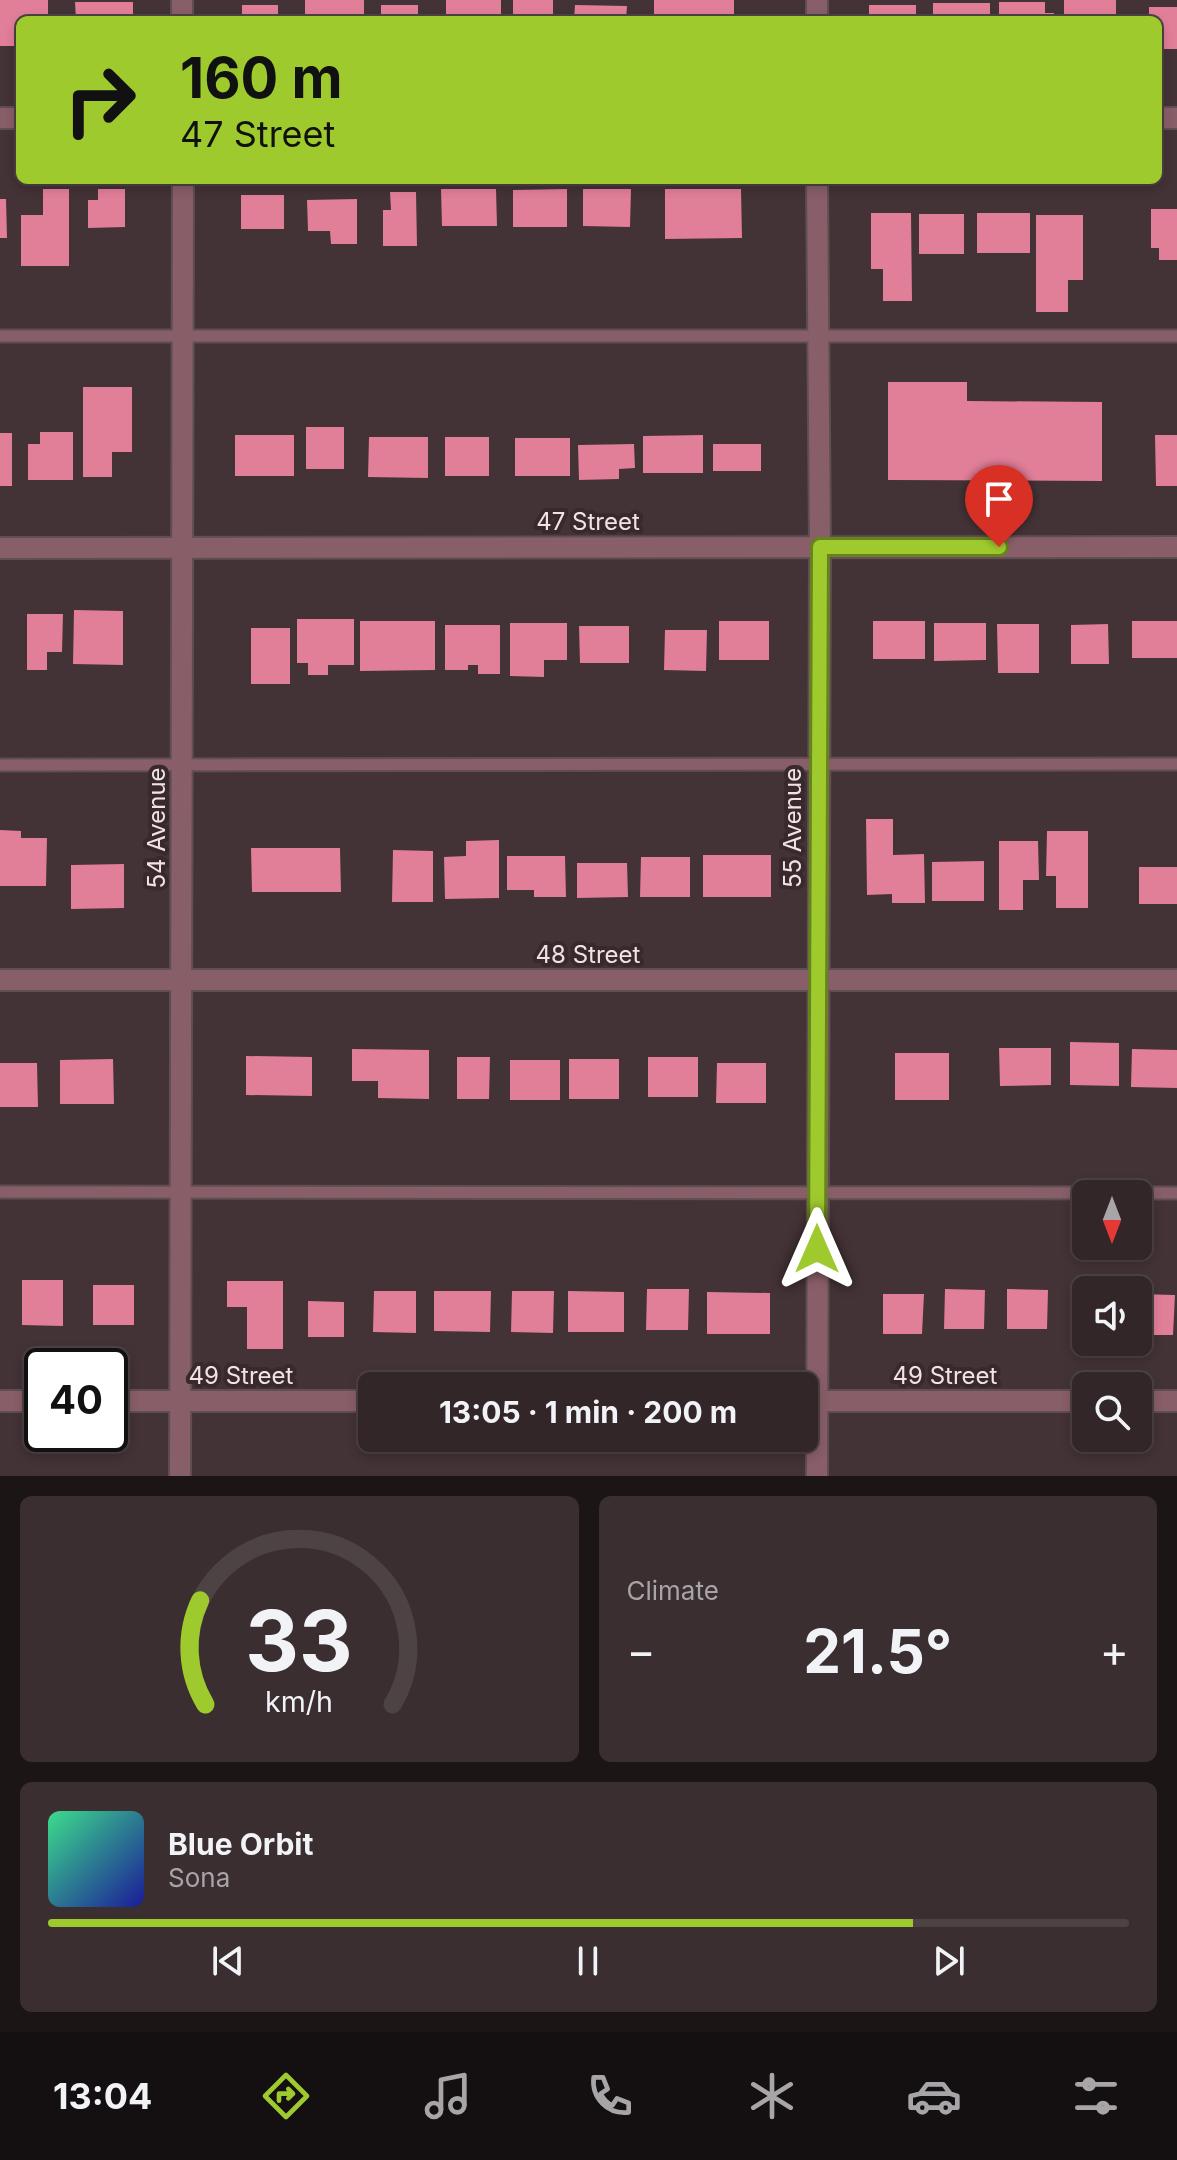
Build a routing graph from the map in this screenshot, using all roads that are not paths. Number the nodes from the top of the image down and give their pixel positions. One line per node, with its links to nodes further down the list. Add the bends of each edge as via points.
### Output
1 (183, 184): 4 (street, 54 Avenue)
2 (817, 184): 5 (street, 55 Avenue)
3 (0, 336): 4 (lane)
4 (183, 336): 5 (lane); 7 (street, 54 Avenue)
5 (818, 336): 6 (lane); 8 (street, 55 Avenue)
6 (1177, 336)
7 (183, 547): 8 (street, 47 Street); 10 (street, 47 Street); 11 (street, 54 Avenue)
8 (820, 547): 9 (street, 47 Street); 12 (street, 55 Avenue)
9 (1177, 547)
10 (0, 548)
11 (183, 764): 12 (lane); 14 (lane); 16 (street, 54 Avenue)
12 (818, 764): 13 (lane); 17 (street, 55 Avenue)
13 (1177, 764)
14 (0, 765)
15 (0, 980): 16 (street, 48 Street)
16 (182, 980): 17 (street, 48 Street); 20 (street, 54 Avenue)
17 (817, 980): 18 (street, 48 Street); 21 (street, 55 Avenue)
18 (1177, 980)
19 (0, 1192): 20 (lane)
20 (181, 1192): 21 (lane); 27 (street, 54 Avenue)
21 (817, 1192): 22 (lane); 23 (street, 55 Avenue)
22 (1177, 1193)
23 (812, 1372)
24 (0, 1401): 25 (street)
25 (24, 1401)
26 (128, 1401): 27 (street, 49 Street)
27 (180, 1401): 28 (street, 49 Street); 34 (street, 54 Avenue)
28 (358, 1401)
29 (818, 1401): 30 (street, 49 Street)
30 (1072, 1401)
31 (1152, 1401): 32 (street)
32 (1177, 1401)
33 (815, 1452): 35 (street, 55 Avenue)
34 (180, 1476)
35 (817, 1476)

